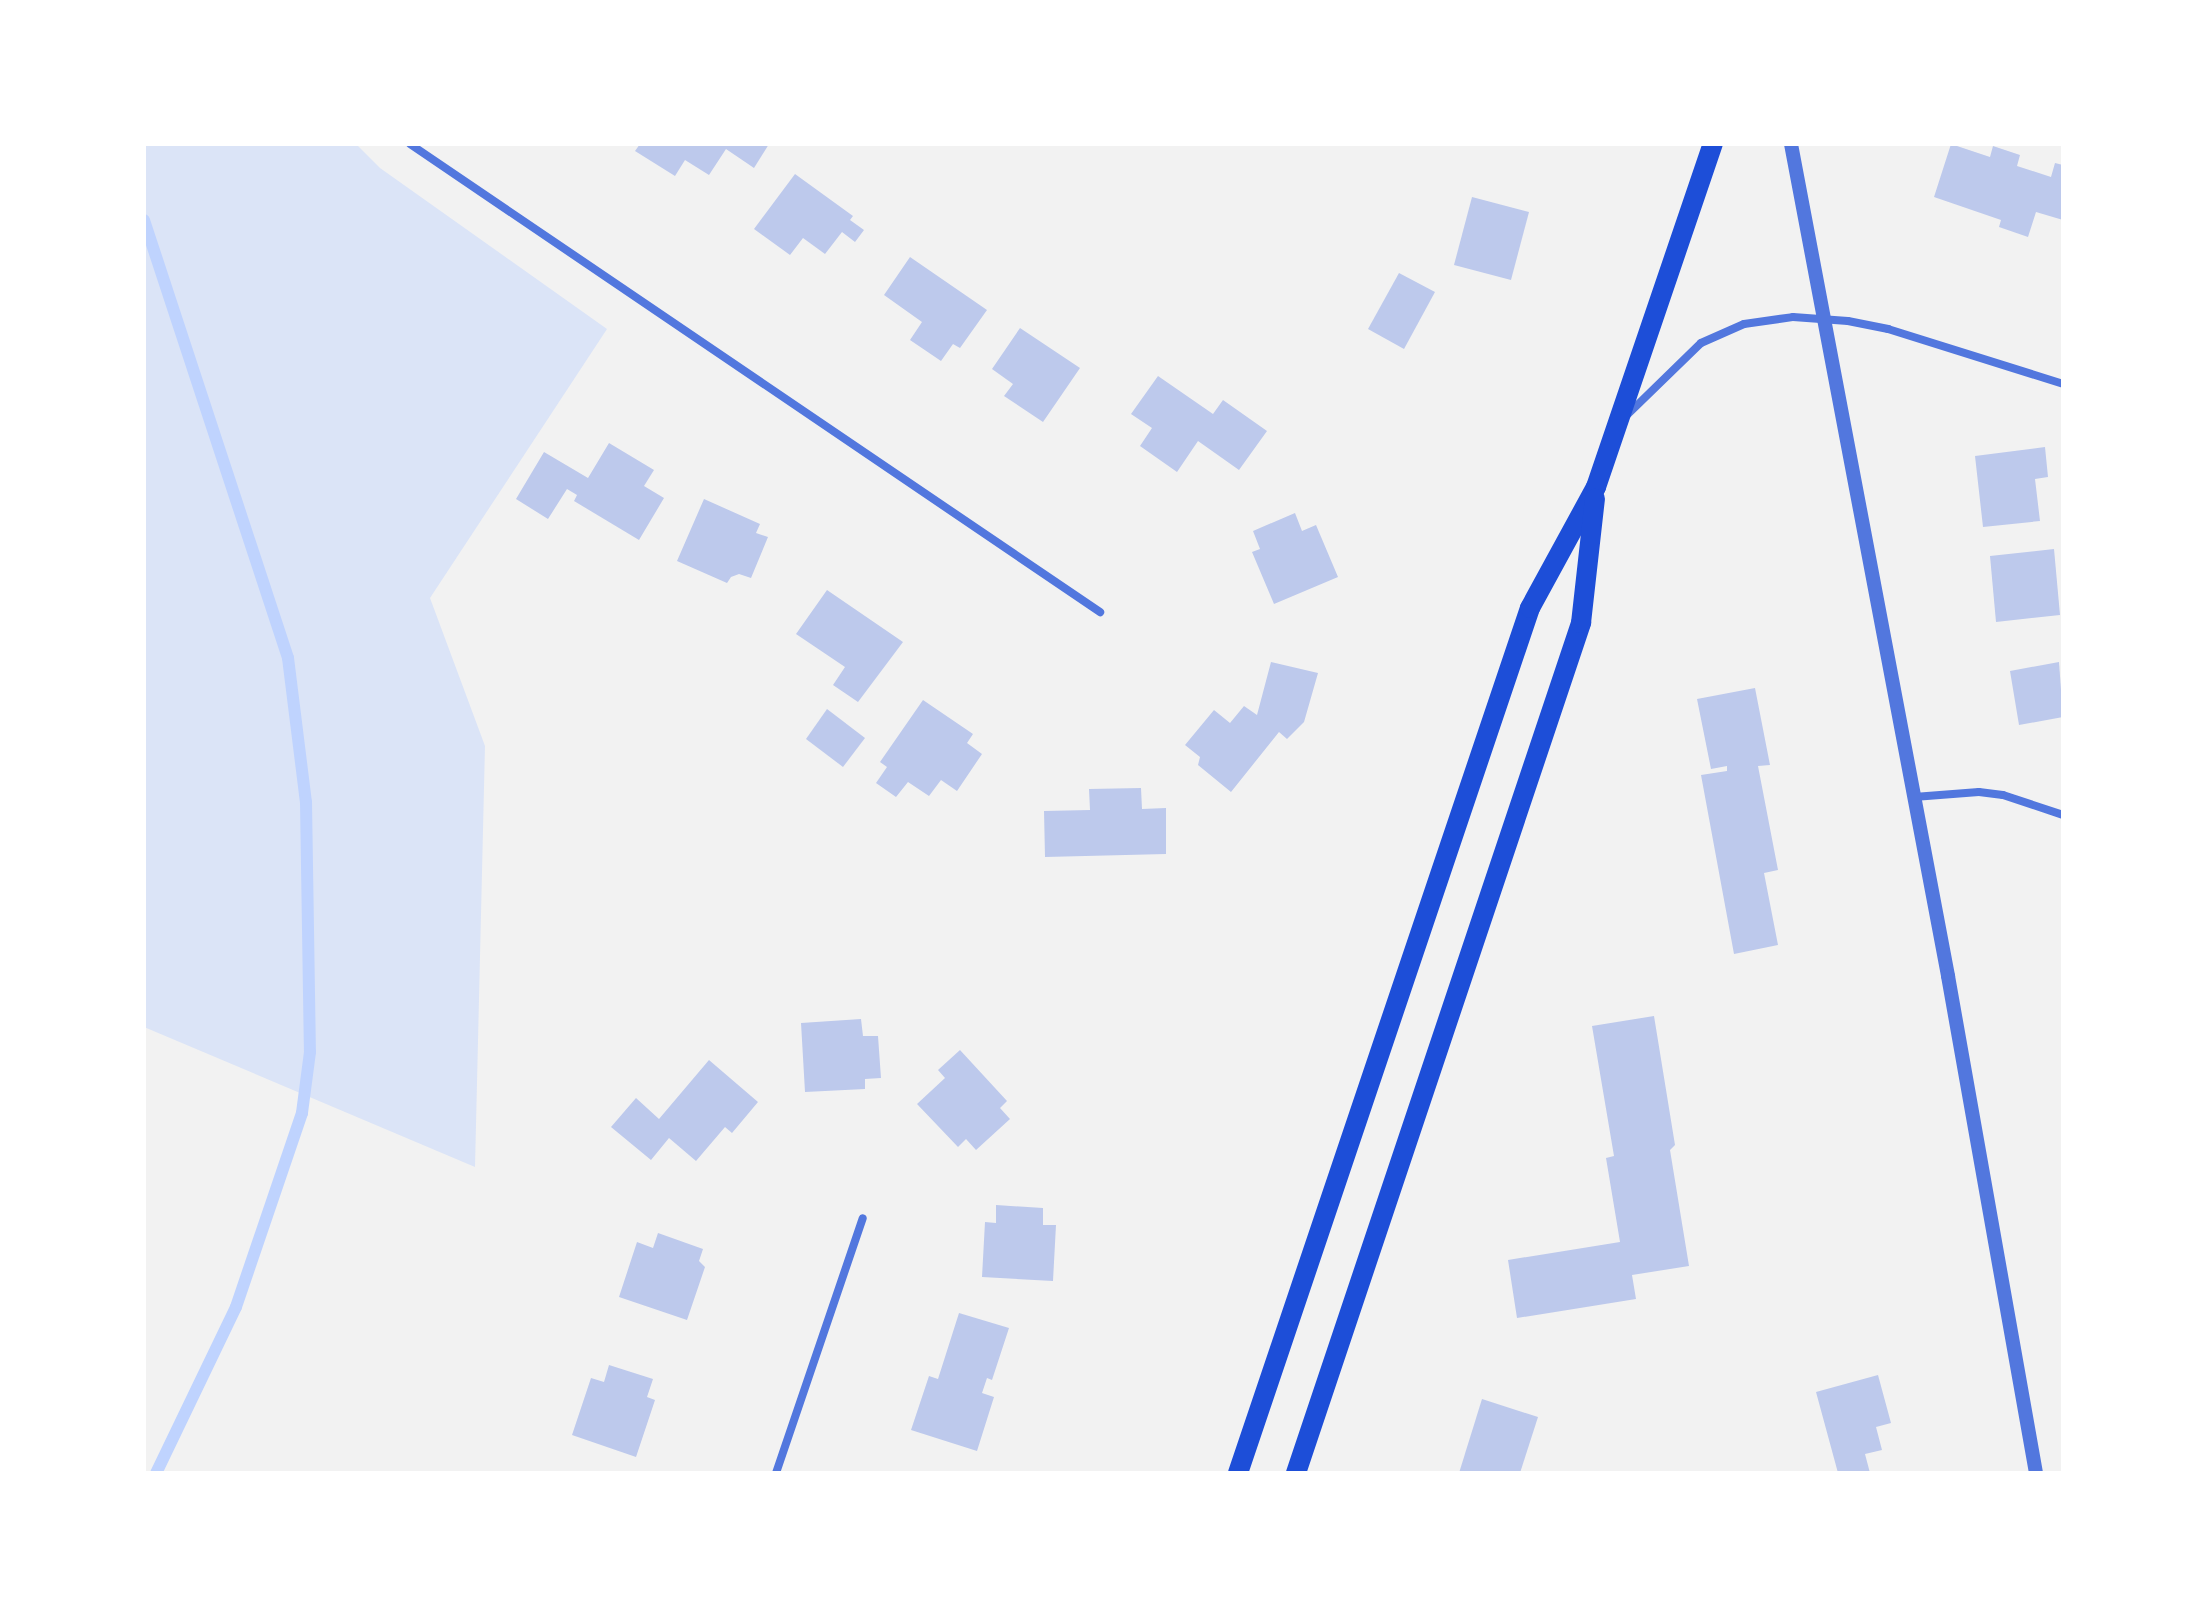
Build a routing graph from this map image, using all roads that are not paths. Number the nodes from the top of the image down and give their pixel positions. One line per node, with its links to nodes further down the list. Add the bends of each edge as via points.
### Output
1 (410, 144): 8 (street)
2 (1713, 144): 6 (main road)
3 (1791, 144): 4 (street)
4 (1824, 318): 5 (street, via 1888,329); 6 (street, via 1775,319 1722,332 1693,350); 9 (street)
5 (2063, 384)
6 (1616, 426): 7 (main road)
7 (1596, 487): 13 (main road, via 1530,608); 14 (main road, via 1581,623)
8 (1100, 612)
9 (1913, 797): 10 (street, via 1979,792); 15 (street)
10 (2063, 815)
11 (863, 1218): 12 (street)
12 (776, 1473)
13 (1238, 1473)
14 (1296, 1473)
15 (2036, 1473)

